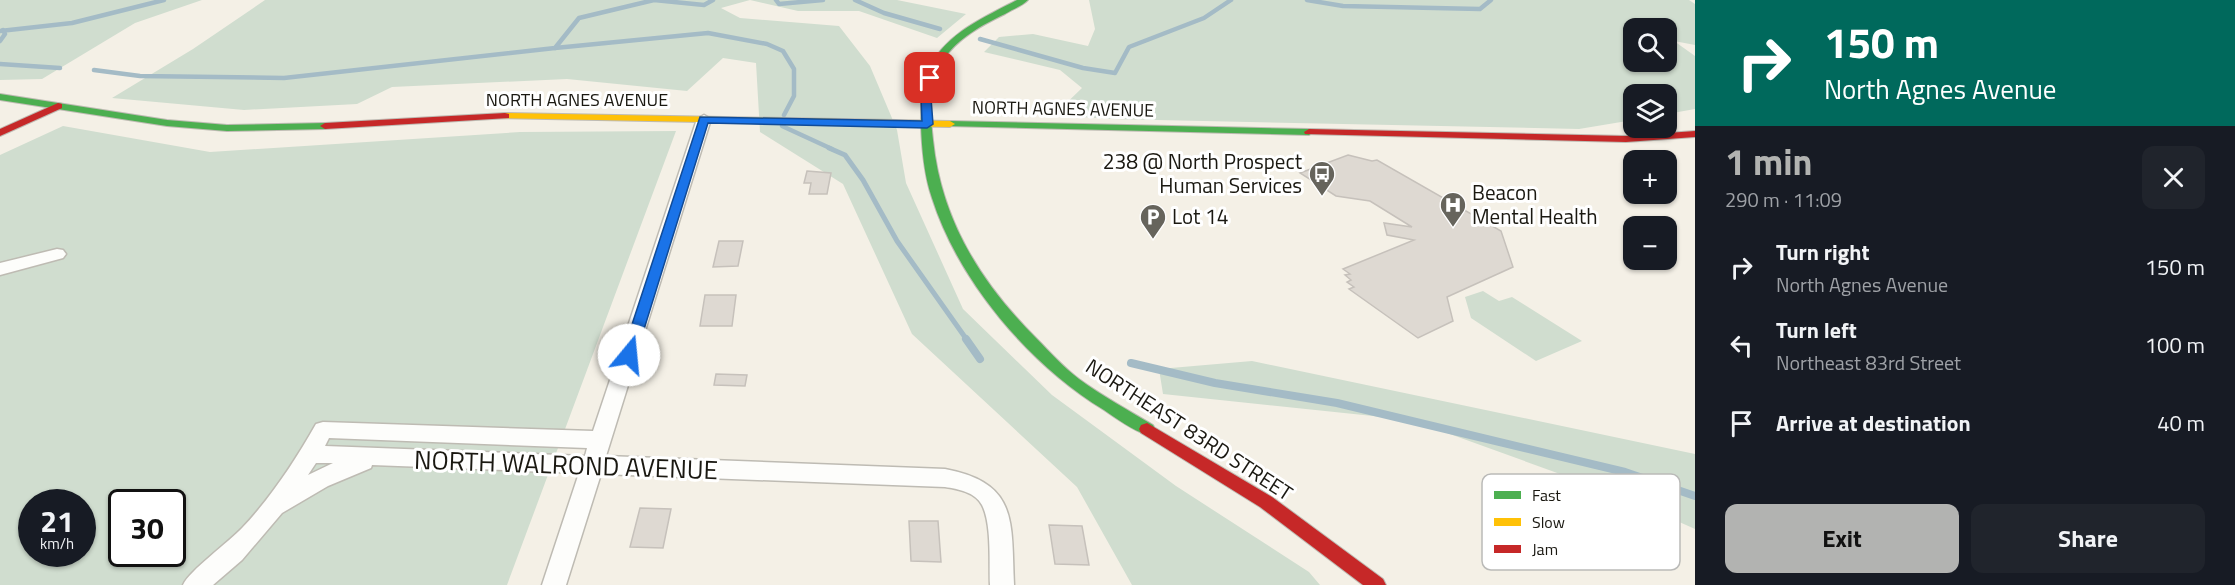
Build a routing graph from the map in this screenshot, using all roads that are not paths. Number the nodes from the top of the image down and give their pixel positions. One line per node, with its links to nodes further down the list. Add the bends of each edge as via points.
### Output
1 (1024, 0): 7 (street, NORTHEAST 83RD STREET, via 970,30 938,60 926,98)
2 (0, 97): 3 (street, NORTH AGNES AVENUE)
3 (25, 100): 4 (street, NORTH AGNES AVENUE); 5 (street)
4 (58, 106): 6 (street, NORTH AGNES AVENUE, via 227,128 526,115); 8 (street)
5 (0, 112)
6 (704, 119): 7 (street, NORTH AGNES AVENUE); 12 (street)
7 (927, 124): 9 (street, NORTH AGNES AVENUE, via 1626,139); 20 (street, NORTHEAST 83RD STREET, via 930,174 959,253 1012,324 1074,383 1266,502)
8 (0, 133)
9 (1695, 134)
10 (57, 254): 11 (street)
11 (0, 269)
12 (602, 441): 13 (street, NORTH WALROND AVENUE, via 323,430); 15 (street)
13 (311, 454): 14 (street, NORTH WALROND AVENUE); 16 (street)
14 (375, 458): 15 (street, NORTH WALROND AVENUE); 16 (street, via 309,484)
15 (594, 466): 18 (street); 19 (street, NORTH WALROND AVENUE, via 964,481 991,499 998,529)
16 (266, 516): 17 (street, via 215,571)
17 (195, 585)
18 (554, 585)
19 (1002, 585)
20 (1377, 585)

